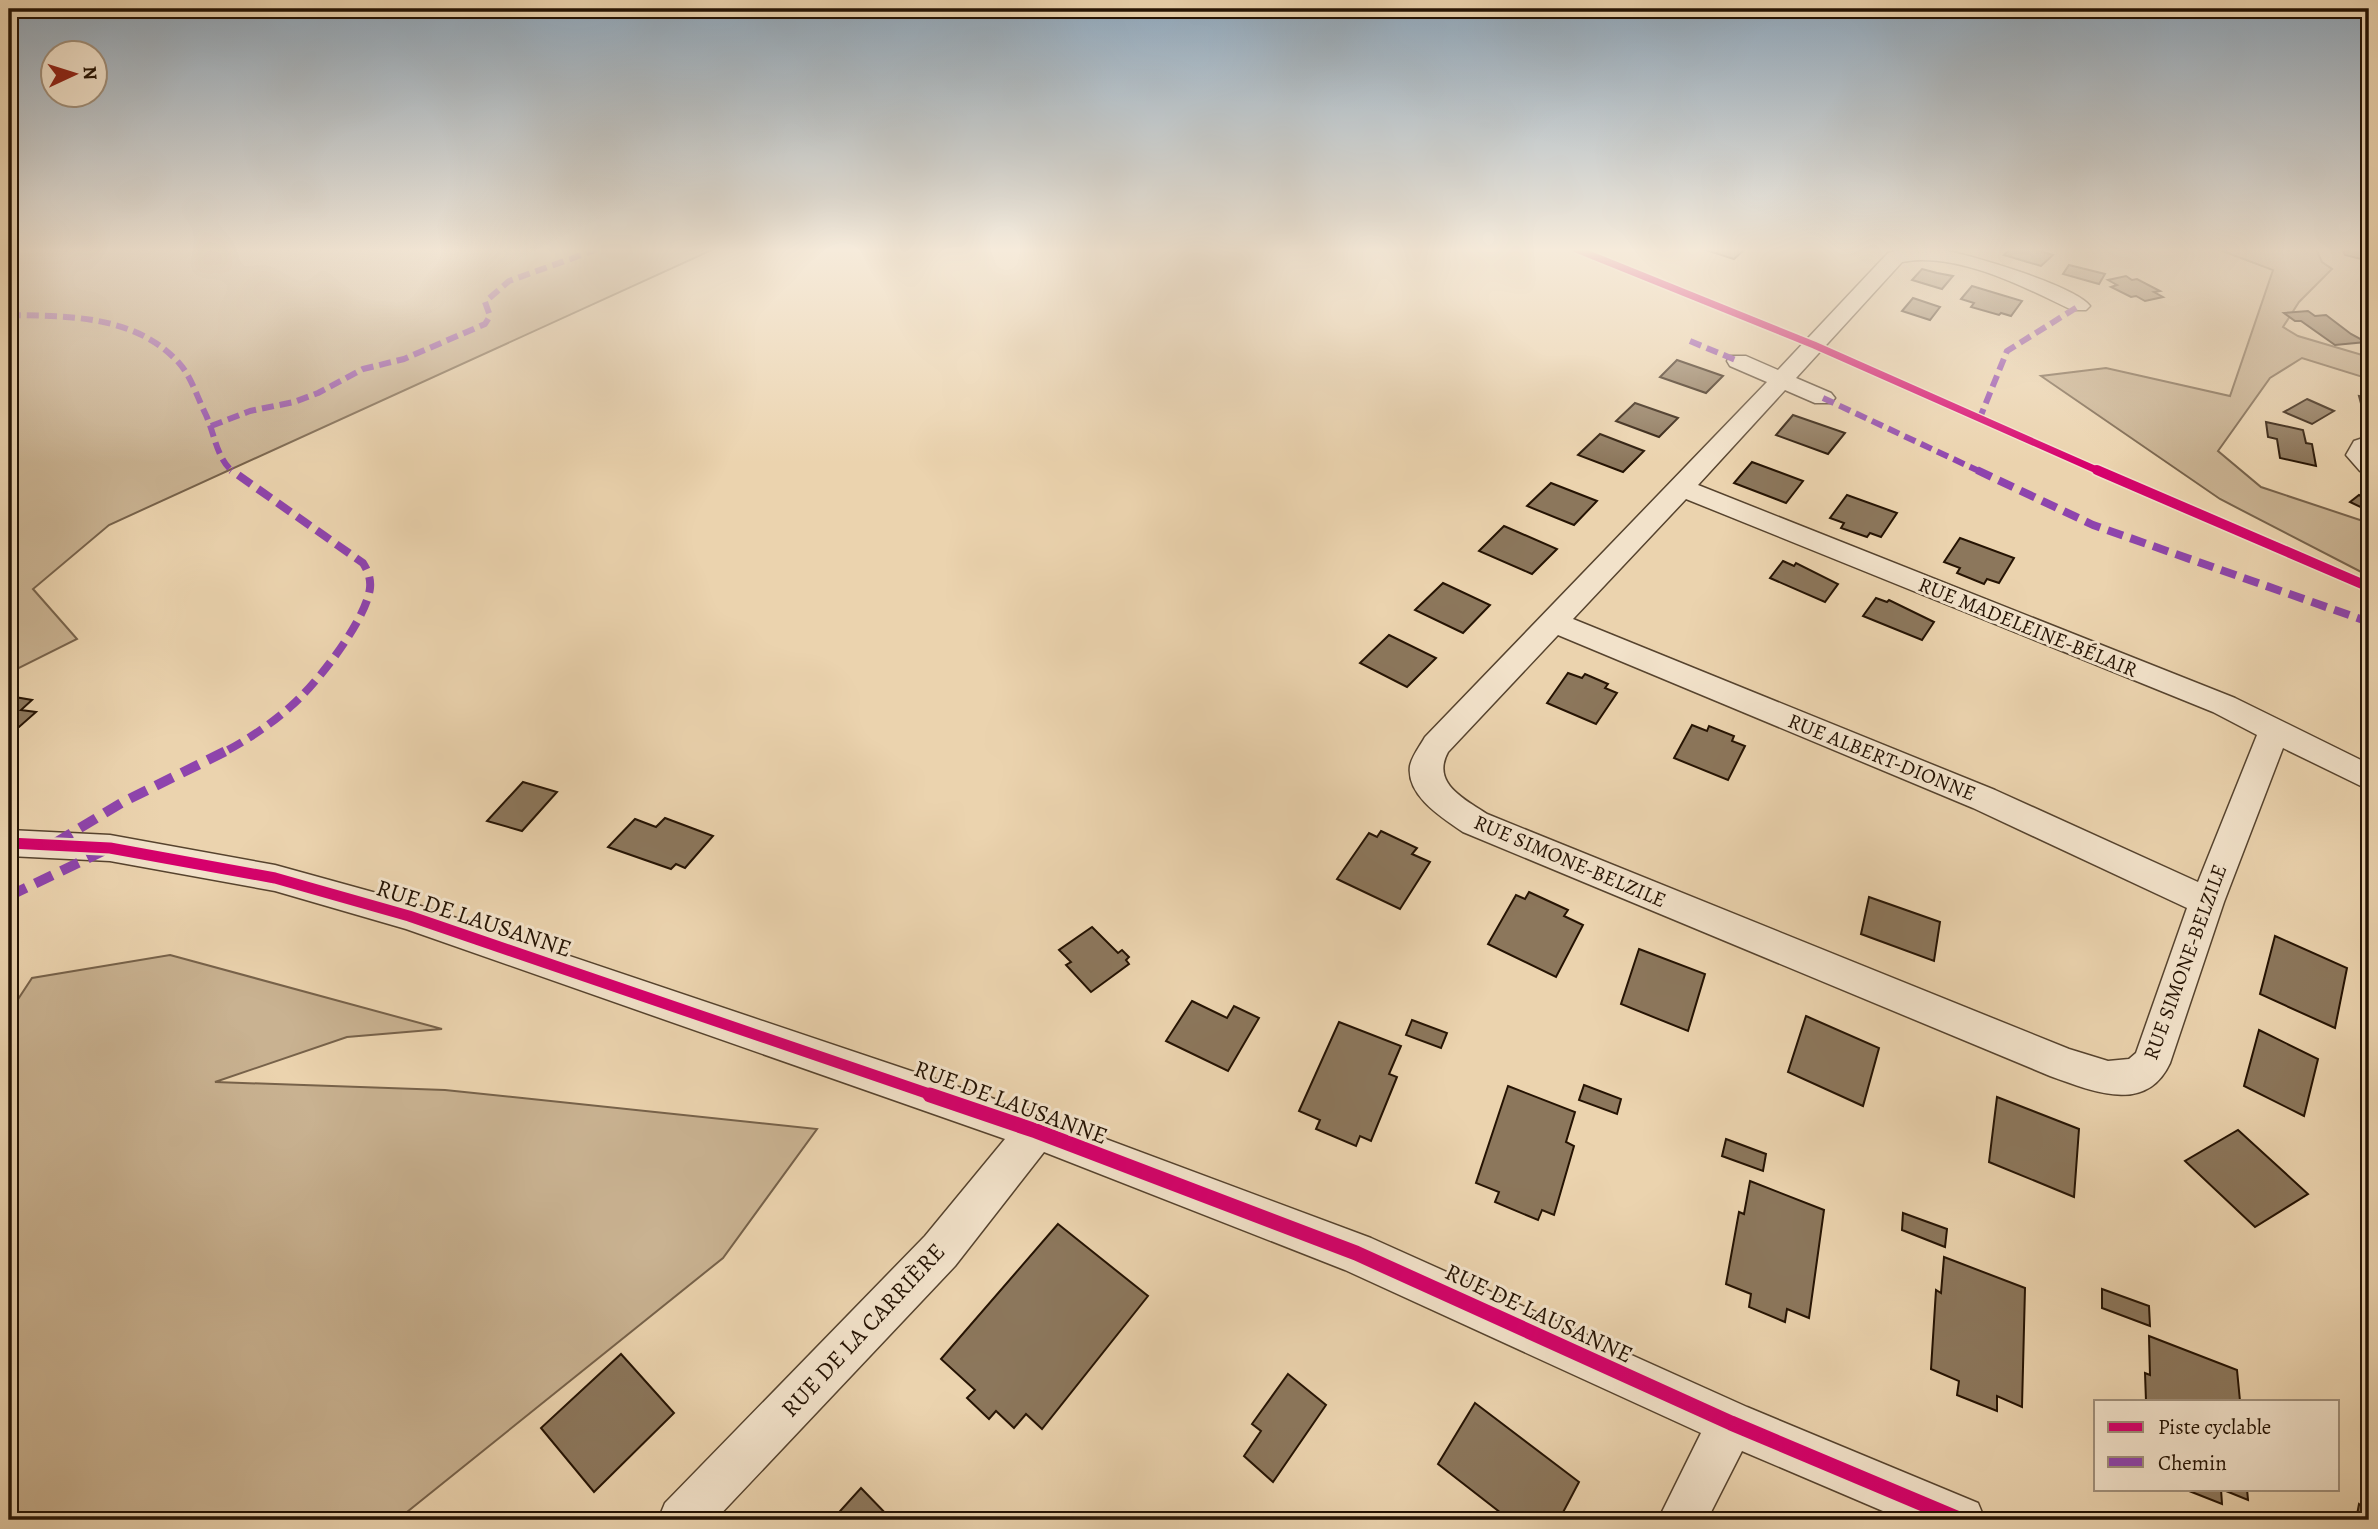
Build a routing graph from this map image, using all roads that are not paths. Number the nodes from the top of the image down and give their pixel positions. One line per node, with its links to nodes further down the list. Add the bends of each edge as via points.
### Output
1 (1835, 320): 3 (street, RUE SIMONE-BELZILE)
2 (1738, 361): 3 (street)
3 (1781, 378): 4 (street); 7 (street, RUE SIMONE-BELZILE)
4 (1823, 398)
5 (2369, 443): 6 (street, via 2358,455)
6 (2369, 466)
7 (1682, 488): 8 (street, RUE SIMONE-BELZILE); 9 (street, RUE MADELEINE-BÉLAIR)
8 (1553, 622): 12 (street, RUE ALBERT-DIONNE, via 1984,799); 12 (street, RUE SIMONE-BELZILE, via 1436,745 1426,766 1429,782 1440,798 1475,823 2064,1064 2108,1077 2138,1076 2151,1063)
9 (2275, 729): 10 (street, RUE MADELEINE-BÉLAIR); 12 (street, RUE SIMONE-BELZILE)
10 (2369, 778)
11 (9, 842): 13 (street, RUE DE LAUSANNE, via 110,848 275,878 383,908)
12 (2207, 902)
13 (1036, 1131): 14 (street, RUE DE LAUSANNE, via 1356,1252); 15 (street, RUE DE LA CARRIÈRE, via 940,1251)
14 (1731, 1423): 16 (street); 17 (street, RUE DE LAUSANNE)
15 (682, 1520)
16 (1682, 1520)
17 (1961, 1520)

